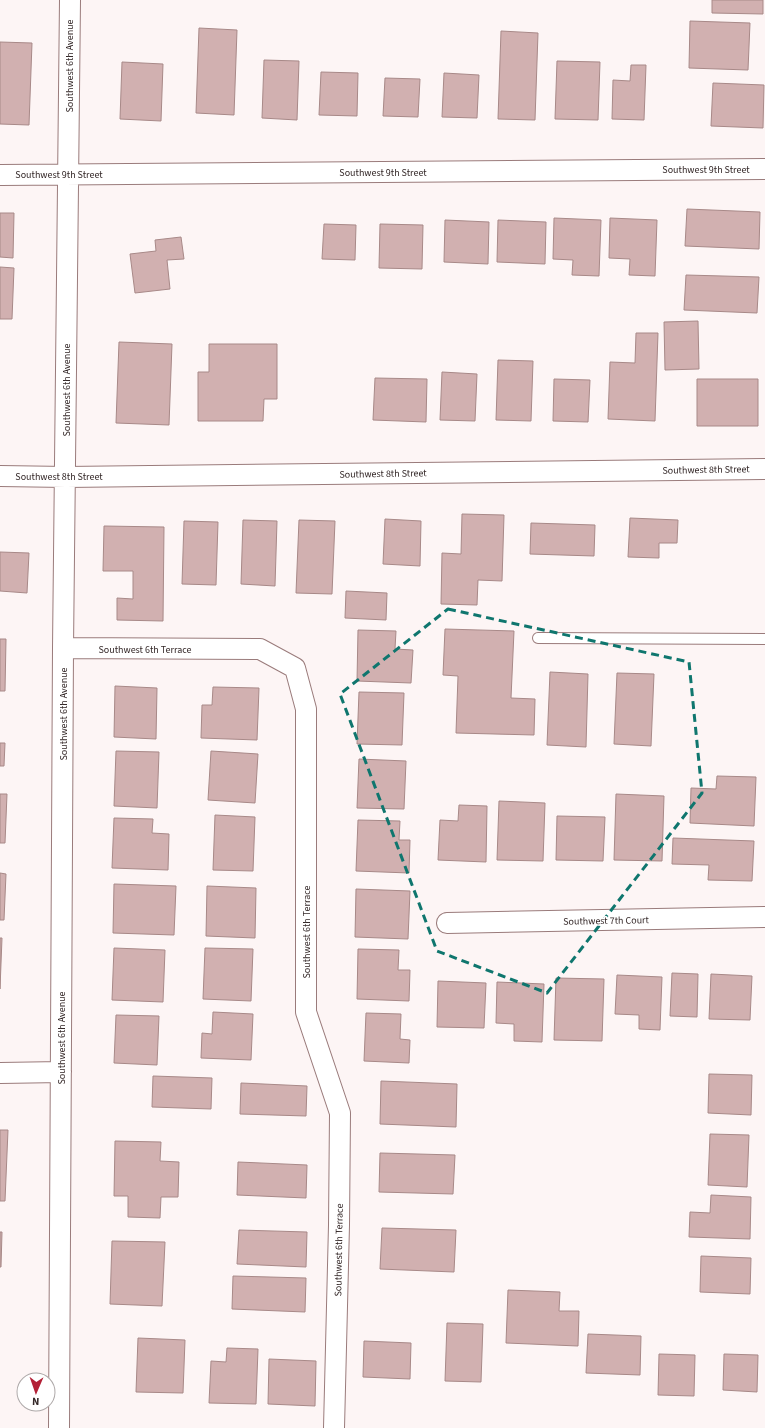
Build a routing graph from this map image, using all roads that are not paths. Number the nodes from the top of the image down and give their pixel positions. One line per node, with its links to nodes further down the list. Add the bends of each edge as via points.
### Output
1 (70, 0): 3 (street, Southwest 6th Avenue)
2 (765, 169): 3 (street, Southwest 9th Street)
3 (68, 174): 4 (street, Southwest 9th Street); 7 (street, Southwest 6th Avenue)
4 (0, 175)
5 (765, 469): 7 (street, Southwest 8th Street)
6 (0, 476): 7 (street, Southwest 8th Street)
7 (66, 477): 10 (street, Southwest 6th Avenue)
8 (538, 638): 9 (lane)
9 (765, 638)
10 (63, 648): 13 (street, Southwest 6th Avenue); 16 (street, Southwest 6th Terrace, via 260,649 295,668 306,709 306,1012 340,1113)
11 (765, 917): 12 (street, Southwest 7th Court)
12 (447, 923)
13 (61, 1072): 14 (street); 15 (street, Southwest 6th Avenue)
14 (0, 1073)
15 (59, 1428)
16 (334, 1428)

